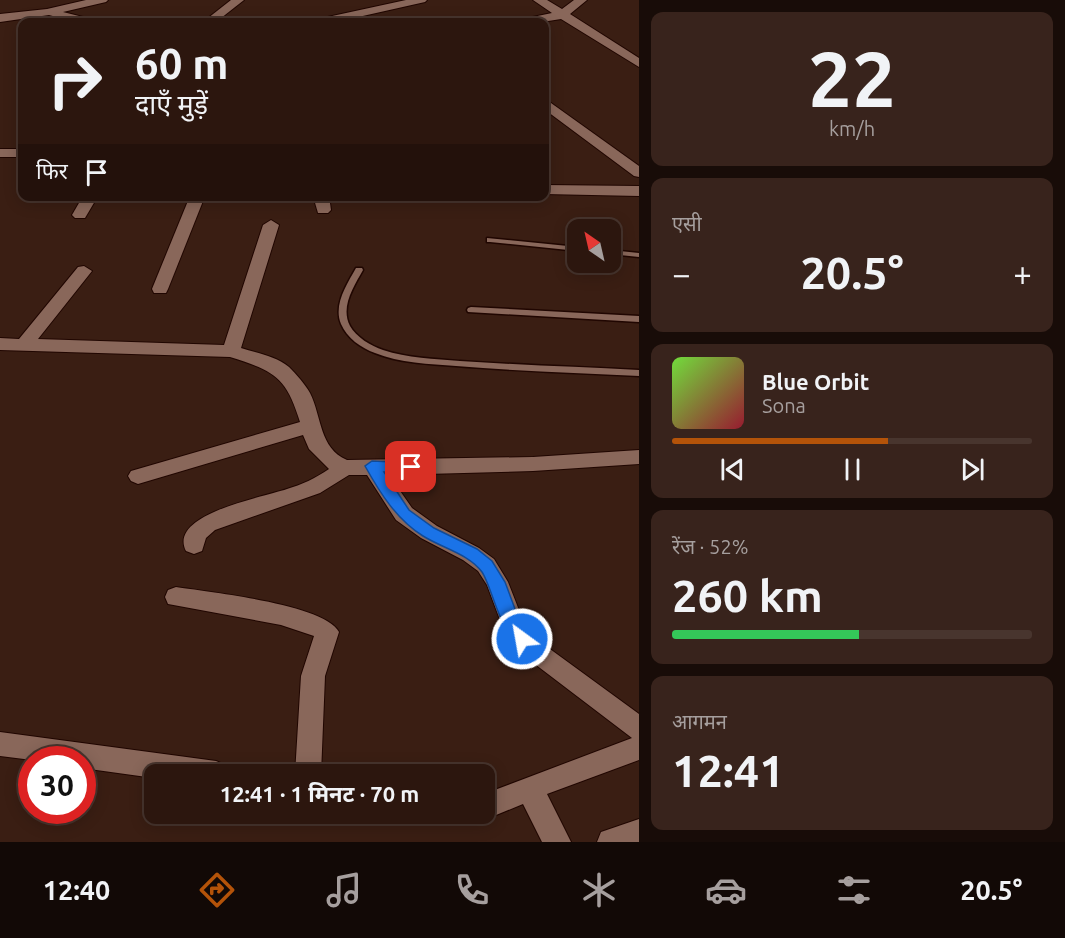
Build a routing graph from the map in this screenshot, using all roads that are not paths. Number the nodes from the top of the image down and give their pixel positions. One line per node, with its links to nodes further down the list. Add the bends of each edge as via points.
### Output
1 (102, 0): 6 (street)
2 (238, 0): 10 (street)
3 (421, 0): 11 (street)
4 (539, 0): 7 (street)
5 (581, 0): 7 (street)
6 (47, 12): 8 (street); 9 (street)
7 (562, 15): 12 (street); 13 (street)
8 (0, 18)
9 (71, 18)
10 (214, 18)
11 (341, 18)
12 (547, 18)
13 (639, 63)
14 (549, 106): 17 (street)
15 (0, 153): 16 (street)
16 (18, 153)
17 (639, 173)
18 (549, 189): 19 (street)
19 (639, 191)
20 (88, 201): 22 (street)
21 (196, 201): 30 (street)
22 (80, 215)
23 (271, 225): 35 (street)
24 (490, 240): 25 (lane)
25 (567, 248)
26 (621, 253): 27 (lane)
27 (639, 255)
28 (359, 270): 36 (lane, via 345,296 345,322 363,344 380,352 457,363)
29 (84, 271): 34 (street)
30 (160, 289)
31 (471, 310): 32 (lane)
32 (639, 319)
33 (0, 344): 34 (street)
34 (24, 344): 35 (street)
35 (231, 351): 37 (street, via 282,370 301,394)
36 (639, 373)
37 (311, 426): 40 (street, via 316,444 324,454); 41 (street)
38 (639, 457): 39 (street, via 521,465)
39 (372, 466): 40 (street); 44 (street, via 404,514 486,565 497,582 514,629 531,648)
40 (345, 468): 42 (street, via 309,491 207,524 199,530)
41 (138, 476)
42 (194, 545)
43 (176, 597): 48 (street, via 267,613 317,625 327,632 313,676)
44 (639, 729)
45 (0, 744): 47 (street)
46 (639, 748): 49 (street)
47 (144, 764)
48 (309, 764)
49 (532, 792): 50 (street); 52 (street)
50 (495, 804)
51 (639, 833): 53 (street)
52 (556, 838)
53 (611, 842)

